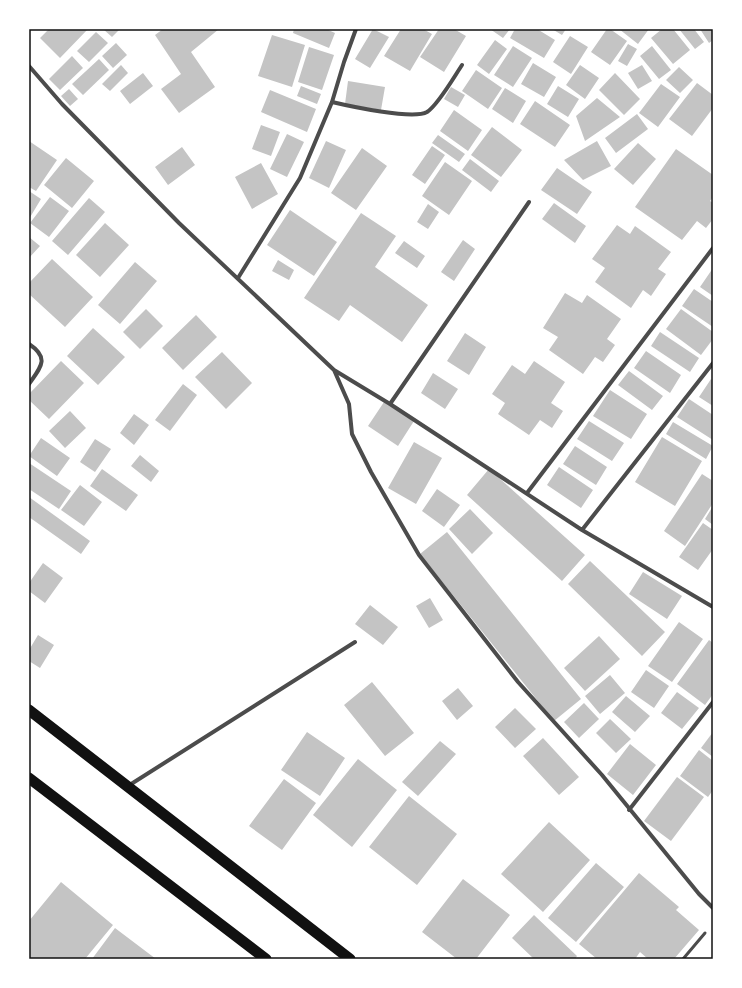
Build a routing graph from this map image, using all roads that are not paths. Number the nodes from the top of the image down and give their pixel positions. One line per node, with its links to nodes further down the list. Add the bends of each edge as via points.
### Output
1 (356, 29): 4 (street)
2 (462, 65): 4 (street, via 436,104 426,112 389,112)
3 (29, 66): 7 (street, via 62,104 180,224)
4 (332, 102): 7 (street, via 300,178)
5 (529, 202): 12 (street)
6 (713, 248): 13 (street)
7 (238, 278): 10 (street)
8 (29, 344): 11 (street, via 38,350 42,364)
9 (713, 363): 14 (street)
10 (334, 370): 12 (street); 21 (street, via 348,404 352,434 371,472 420,555 518,682 602,775)
11 (29, 384)
12 (390, 404): 13 (street)
13 (527, 493): 14 (street)
14 (582, 530): 15 (street)
15 (713, 607)
16 (355, 642): 20 (street)
17 (713, 702): 21 (street)
18 (29, 710): 20 (highway)
19 (29, 778): 24 (highway)
20 (128, 787): 25 (highway)
21 (629, 810): 22 (street)
22 (713, 908)
23 (705, 933): 26 (lane)
24 (266, 959)
25 (350, 959)
26 (683, 959)

